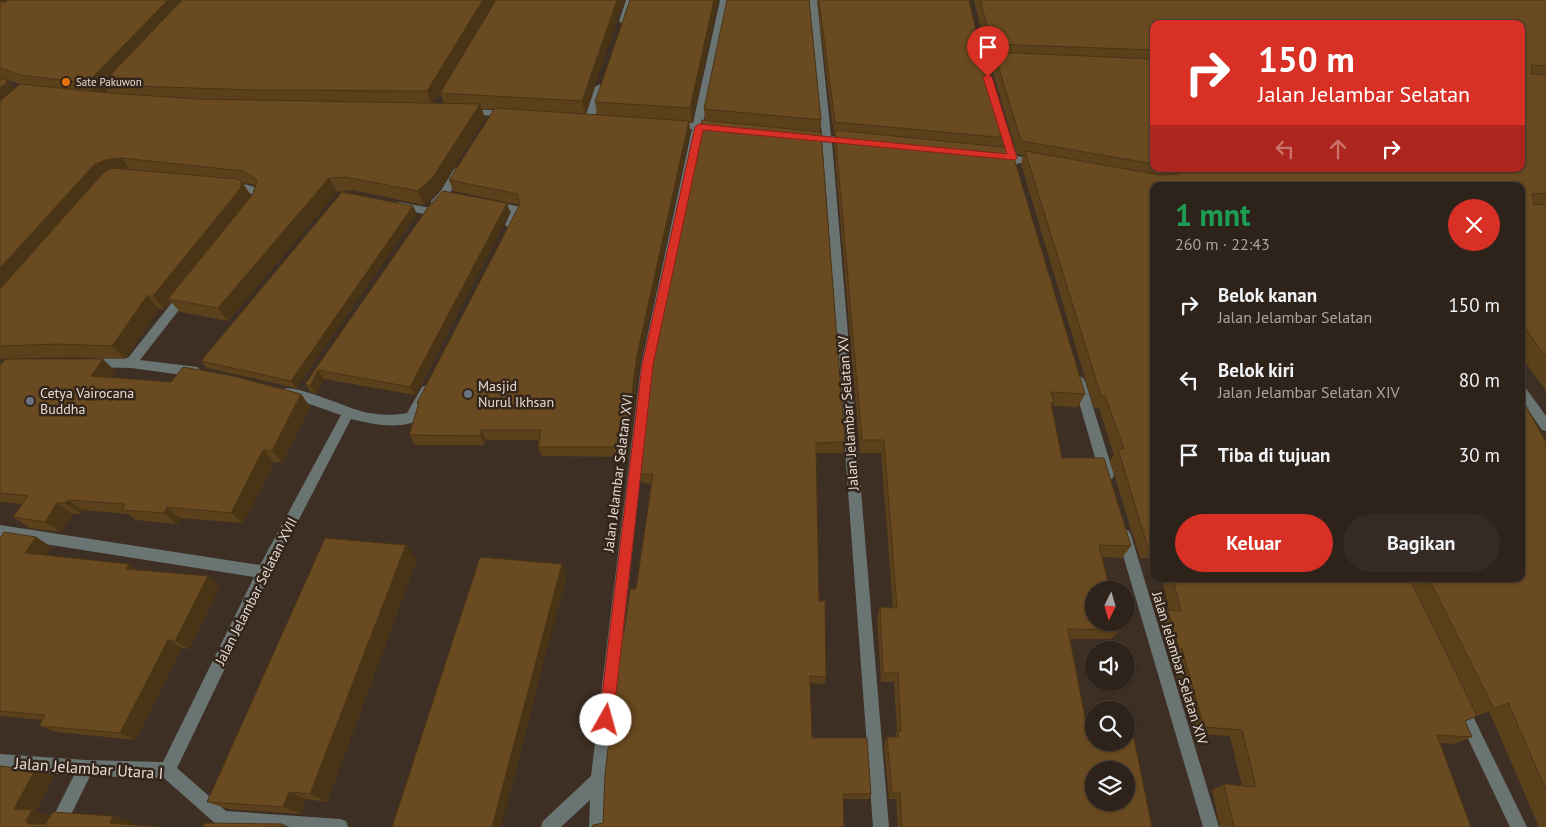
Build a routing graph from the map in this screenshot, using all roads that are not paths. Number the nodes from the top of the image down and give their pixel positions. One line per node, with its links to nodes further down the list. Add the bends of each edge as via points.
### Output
1 (630, 0): 4 (street)
2 (724, 0): 15 (street, Jalan Jelambar Selatan XVI)
3 (813, 0): 18 (street, Jalan Jelambar Selatan XV)
4 (621, 26)
5 (1021, 62): 6 (street, via 982,56)
6 (988, 78)
7 (603, 79): 12 (street)
8 (456, 111): 9 (street)
9 (495, 113): 10 (street); 14 (street)
10 (514, 114)
11 (999, 114): 21 (street)
12 (589, 120)
13 (659, 124): 15 (street)
14 (487, 126)
15 (699, 127): 16 (street); 50 (street, Jalan Jelambar Selatan XVI, via 647,365)
16 (728, 130)
17 (797, 136): 18 (street)
18 (826, 138): 19 (street); 56 (street, Jalan Jelambar Selatan XV)
19 (865, 142)
20 (983, 155): 21 (street)
21 (1012, 158): 23 (street); 24 (street)
22 (463, 164): 27 (street, via 448,195 424,216)
23 (1051, 165)
24 (1018, 177)
25 (219, 185): 28 (street, via 248,188 259,194)
26 (480, 201): 29 (street, via 517,209)
27 (389, 203)
28 (250, 211)
29 (503, 239)
30 (190, 287): 32 (street)
31 (206, 360): 32 (street, via 200,373)
32 (131, 363): 33 (street)
33 (74, 364)
34 (1075, 368): 42 (street)
35 (432, 377): 40 (street, via 411,418 399,421)
36 (308, 383): 38 (street)
37 (272, 389): 38 (street)
38 (300, 395): 40 (street)
39 (1525, 396): 41 (street)
40 (348, 413): 45 (street, Jalan Jelambar Selatan XVII)
41 (1546, 426)
42 (1109, 483)
43 (1120, 521): 57 (street, Jalan Jelambar Selatan XIV)
44 (0, 531): 45 (street)
45 (264, 572): 49 (street, Jalan Jelambar Selatan XVII)
46 (1455, 694): 58 (street)
47 (0, 762): 48 (street, Jalan Jelambar Utara I)
48 (86, 768): 49 (street, Jalan Jelambar Utara I); 51 (street)
49 (167, 770): 52 (street, Jalan Jelambar Utara I)
50 (599, 780): 54 (street); 55 (street, Jalan Jelambar Selatan XVI)
51 (59, 822)
52 (221, 823): 53 (street, Jalan Jelambar Utara I)
53 (340, 827)
54 (549, 827)
55 (597, 827)
56 (880, 827)
57 (1212, 827)
58 (1519, 827)

